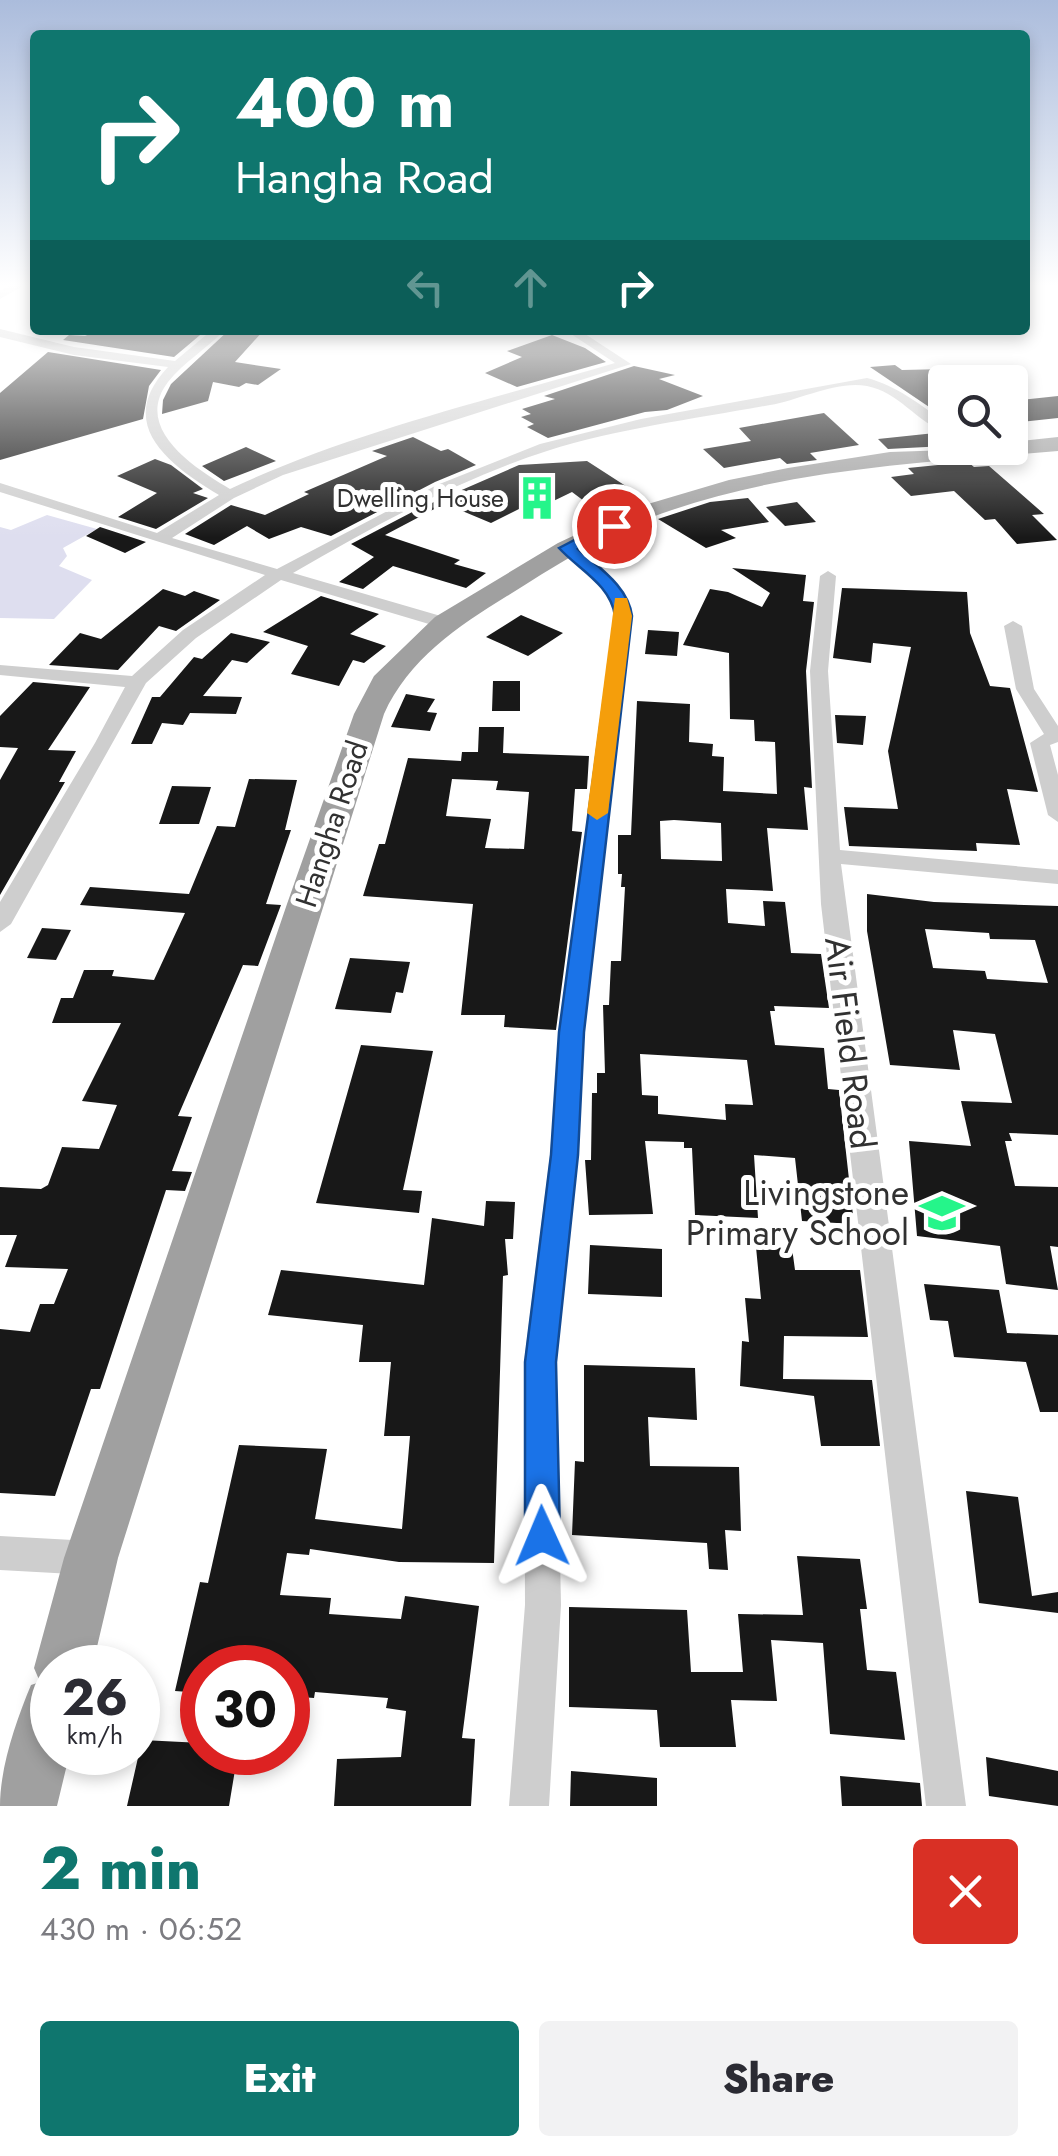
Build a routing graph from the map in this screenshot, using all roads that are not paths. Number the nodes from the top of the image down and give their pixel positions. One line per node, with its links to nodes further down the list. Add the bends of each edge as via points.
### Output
1 (175, 369): 8 (street, via 151,399 157,434 169,456)
2 (607, 369): 8 (street, via 378,438)
3 (928, 418): 11 (street, via 860,381 639,422 460,480)
4 (1058, 444): 5 (highway, Hangha Road)
5 (1028, 446)
6 (928, 454): 10 (highway, Hangha Road, via 737,485 639,514)
7 (0, 488): 9 (street)
8 (229, 495): 9 (street)
9 (159, 539): 11 (street)
10 (567, 548): 13 (highway, Hangha Road); 26 (street, via 622,601 624,616 571,1032 540,1362 543,1604)
11 (280, 572): 13 (street); 16 (street, via 180,641)
12 (828, 576): 18 (street, Air Field Road, via 820,671)
13 (444, 622): 22 (highway, Hangha Road, via 384,682 369,714)
14 (1012, 626): 17 (street, via 1026,689 1054,736 1040,743)
15 (0, 671): 16 (street)
16 (135, 682): 20 (street)
17 (1058, 815)
18 (828, 856): 19 (street); 27 (street, Air Field Road)
19 (1058, 877)
20 (0, 924)
21 (0, 1553): 22 (street)
22 (92, 1558): 23 (highway, Hangha Road)
23 (68, 1645)
24 (34, 1775): 25 (highway)
25 (26, 1806)
26 (529, 1806)
27 (946, 1806)

